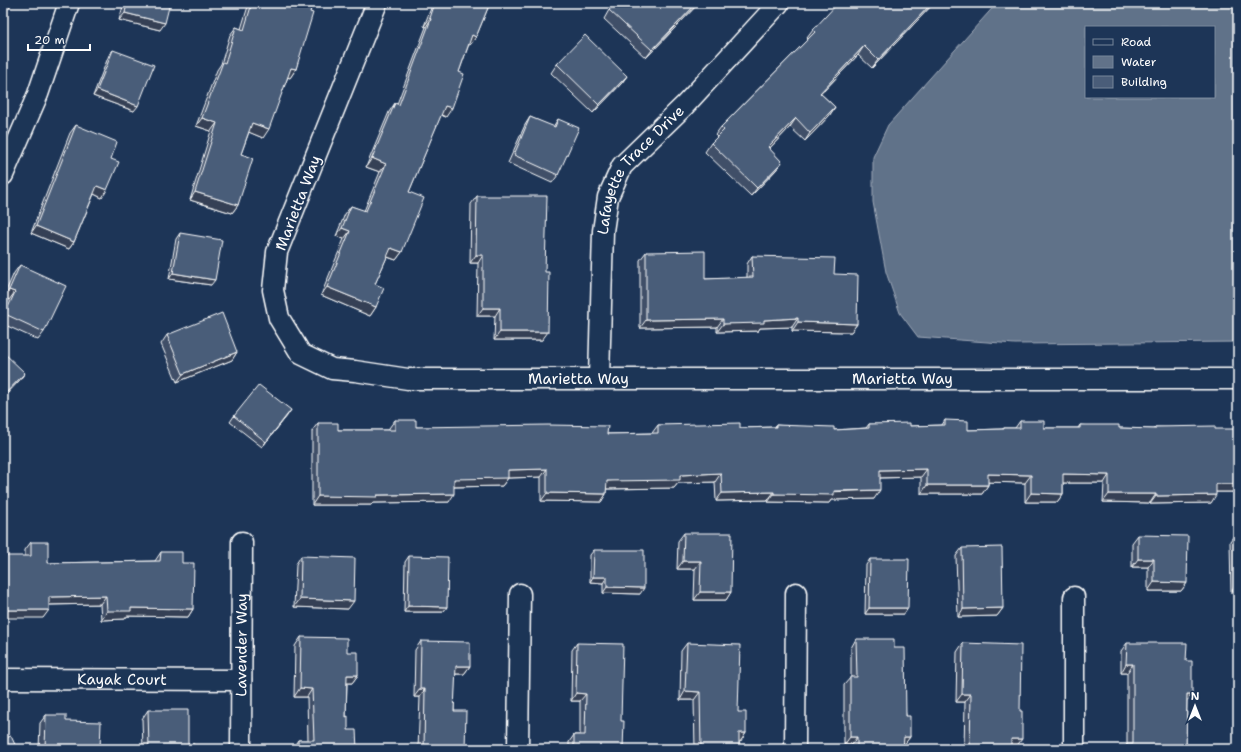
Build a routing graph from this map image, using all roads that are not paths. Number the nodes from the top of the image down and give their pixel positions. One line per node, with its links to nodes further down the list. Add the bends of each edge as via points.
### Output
1 (69, 3): 4 (street, via 38,94)
2 (377, 3): 5 (street, Marietta Way, via 277,252 273,290 279,318 301,354 332,370 408,379)
3 (780, 3): 5 (street, Lafayette Trace Drive, via 685,105 622,166 608,196 603,231)
4 (3, 174)
5 (599, 378): 6 (street, Marietta Way)
6 (1238, 379)
7 (242, 542): 12 (street, Lavender Way)
8 (796, 593): 15 (street)
9 (520, 594): 14 (street)
10 (1074, 597): 16 (street)
11 (3, 679): 12 (street, Kayak Court)
12 (241, 680): 13 (street, Lavender Way)
13 (241, 749)
14 (518, 749)
15 (795, 749)
16 (1074, 749)

